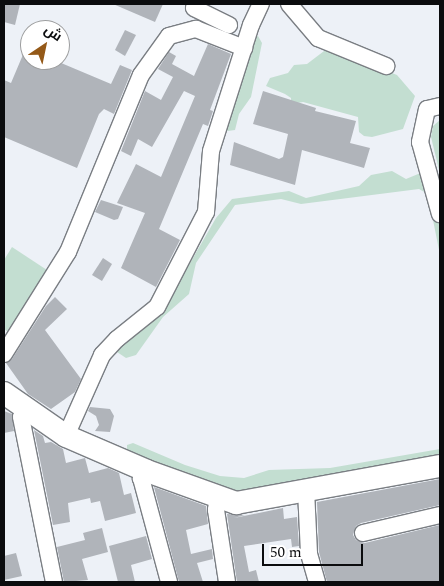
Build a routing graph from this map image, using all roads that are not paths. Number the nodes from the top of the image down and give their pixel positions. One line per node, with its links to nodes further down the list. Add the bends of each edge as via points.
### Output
1 (261, 4): 5 (street)
2 (290, 4): 6 (street, via 318,38)
3 (192, 5): 4 (street)
4 (229, 25)
5 (244, 48): 9 (street, via 196,28 169,36 141,75 68,252); 12 (street, via 211,151 206,212 157,307 102,355)
6 (386, 66)
7 (440, 106): 8 (street, via 427,109 420,142)
8 (440, 214)
9 (6, 344)
10 (4, 393): 11 (street)
11 (26, 408): 12 (street); 19 (street, via 21,417)
12 (66, 436): 14 (street)
13 (440, 466): 15 (street)
14 (144, 470): 16 (street); 20 (street, via 141,478)
15 (306, 490): 16 (street, via 236,503); 22 (street, via 309,554)
16 (218, 497): 21 (street, via 216,510)
17 (440, 515): 18 (street)
18 (363, 533)
19 (54, 582)
20 (169, 582)
21 (227, 582)
22 (318, 582)

